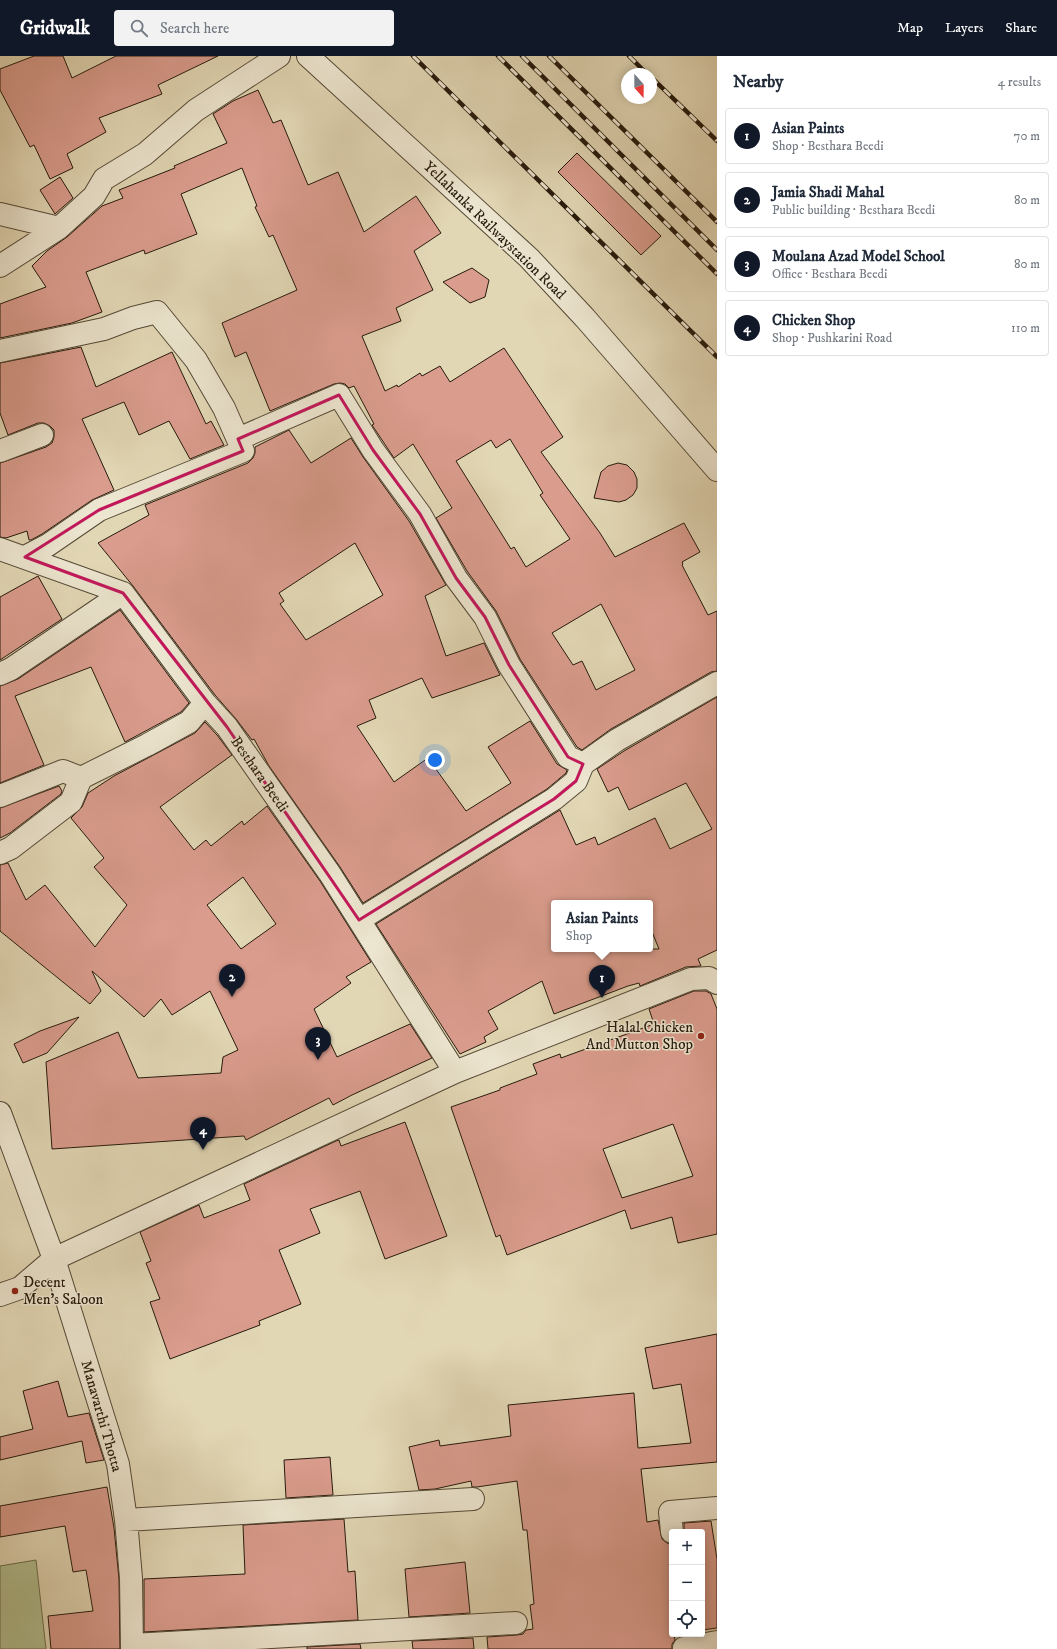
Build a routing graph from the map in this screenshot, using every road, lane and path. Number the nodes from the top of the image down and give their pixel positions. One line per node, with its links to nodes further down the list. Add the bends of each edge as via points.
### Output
1 (279, 56): 4 (street, via 196,110 145,154 104,179 94,196)
2 (308, 56): 10 (street, Yellahanka Railwaystation Road, via 529,258 585,318)
3 (0, 214): 4 (street)
4 (59, 228): 5 (street)
5 (0, 266)
6 (0, 351): 8 (street, via 104,329 157,312 196,360 224,408)
7 (42, 435): 9 (street)
8 (238, 439): 12 (street, via 243,451 99,510 48,545); 17 (street, via 339,395 373,450 420,514 456,578 485,617 509,665 568,757)
9 (0, 451)
10 (717, 470)
11 (0, 549): 12 (street)
12 (25, 557): 13 (street)
13 (123, 594): 14 (street); 16 (street, Besthara Beedi)
14 (0, 674)
15 (717, 683): 17 (street, via 617,740)
16 (205, 703): 18 (street, via 189,722); 21 (street, Besthara Beedi, via 227,727 330,874)
17 (583, 764): 21 (street, via 576,781 554,799)
18 (81, 778): 19 (street, via 63,770); 20 (street, via 71,802)
19 (0, 796)
20 (0, 853)
21 (359, 920): 23 (street, Besthara Beedi)
22 (714, 978): 23 (street, via 691,979)
23 (455, 1072): 25 (street)
24 (0, 1113): 25 (street, Manavarthi Thotta)
25 (54, 1259): 26 (street, via 20,1288); 29 (street, Manavarthi Thotta, via 118,1464)
26 (0, 1295)
27 (473, 1499): 29 (street)
28 (717, 1508): 30 (street, via 670,1512)
29 (126, 1520): 34 (street, Manavarthi Thotta, via 131,1578)
30 (672, 1529)
31 (516, 1623): 34 (street)
32 (717, 1642): 33 (street)
33 (683, 1644)
34 (132, 1647)

